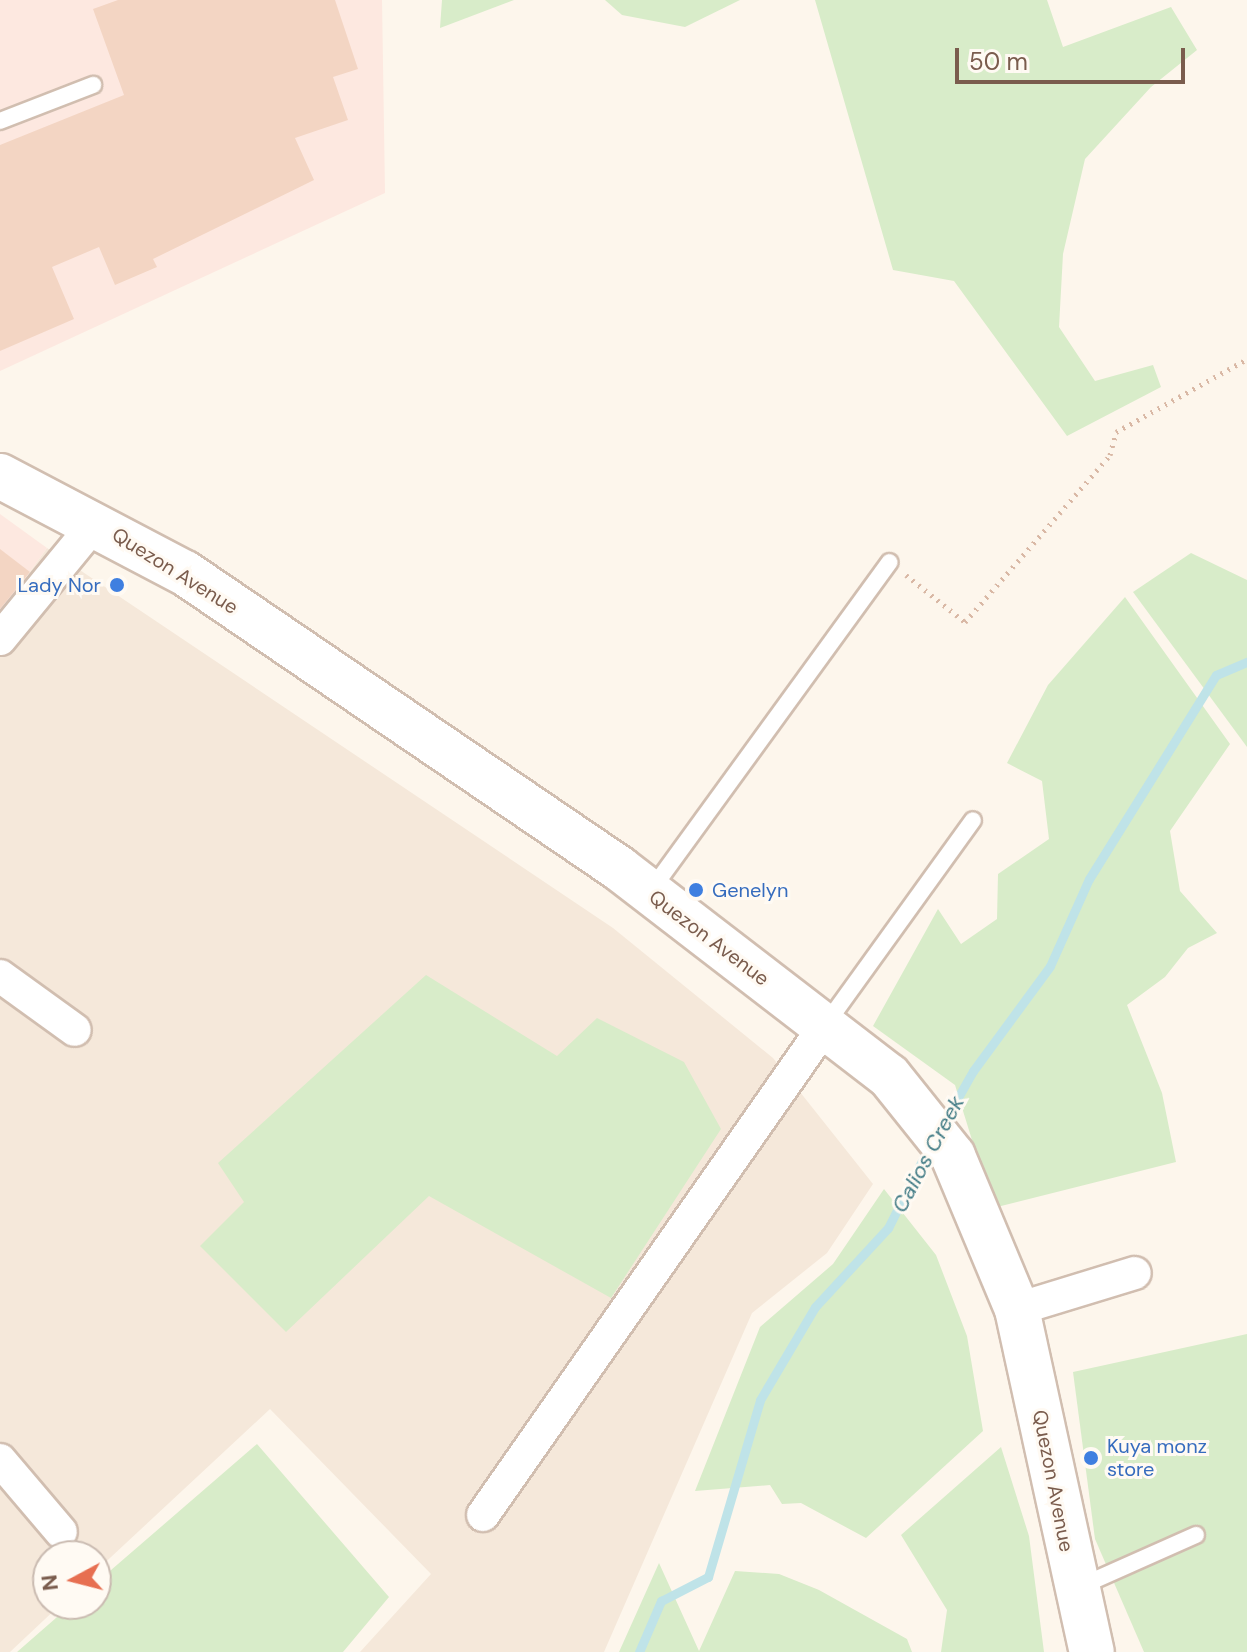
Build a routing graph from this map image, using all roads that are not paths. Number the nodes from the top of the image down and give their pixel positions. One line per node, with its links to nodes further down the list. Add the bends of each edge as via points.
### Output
1 (93, 85): 2 (lane)
2 (0, 121)
3 (0, 476): 4 (main road, Quezon Avenue)
4 (96, 522): 6 (street); 8 (main road, Quezon Avenue, via 185,573)
5 (890, 562): 8 (lane)
6 (0, 639)
7 (973, 820): 10 (lane)
8 (649, 894): 10 (main road, Quezon Avenue)
9 (0, 976): 11 (street)
10 (825, 1026): 13 (main road, Quezon Avenue, via 917,1106 953,1156); 15 (street)
11 (75, 1030)
12 (1135, 1273): 13 (street)
13 (1017, 1309): 18 (main road, Quezon Avenue)
14 (0, 1460): 16 (street)
15 (483, 1515)
16 (61, 1532)
17 (1196, 1535): 18 (lane)
18 (1074, 1589): 19 (main road, Quezon Avenue)
19 (1092, 1652)

